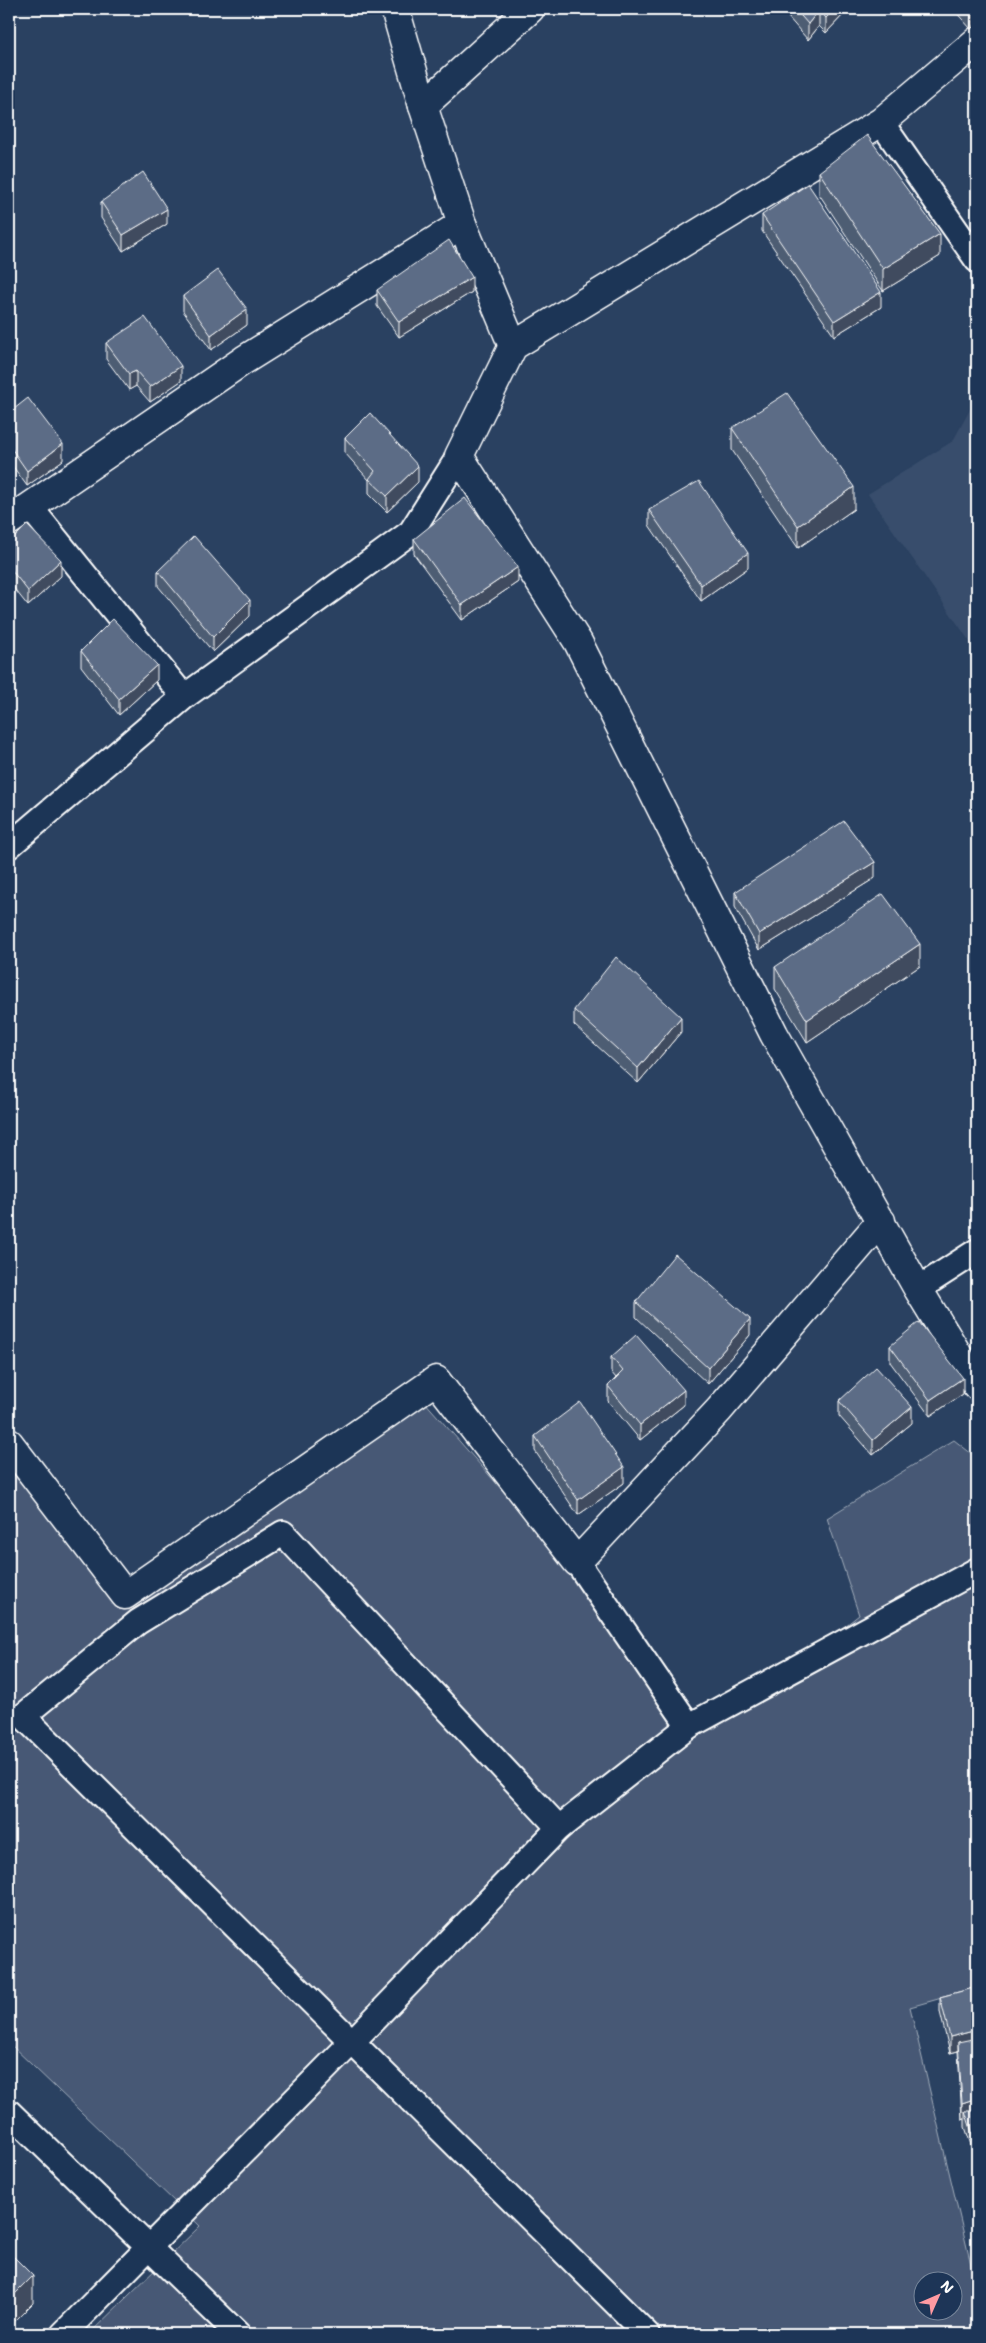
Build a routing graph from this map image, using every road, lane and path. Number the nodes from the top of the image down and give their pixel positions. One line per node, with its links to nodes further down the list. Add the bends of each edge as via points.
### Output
1 (395, 9): 4 (street)
2 (530, 9): 4 (street)
3 (977, 41): 5 (street)
4 (423, 106): 6 (street)
5 (881, 122): 7 (lane); 8 (street)
6 (462, 224): 8 (street); 10 (street, via 244,360)
7 (973, 243)
8 (513, 346): 9 (street)
9 (459, 456): 11 (lane, via 411,532); 13 (street, via 578,642 774,1034)
10 (19, 514): 11 (lane)
11 (184, 697): 12 (lane)
12 (9, 846)
13 (880, 1221): 15 (street); 18 (street, via 719,1410)
14 (977, 1251): 15 (lane)
15 (918, 1289): 16 (street)
16 (977, 1386)
17 (9, 1443): 18 (street, via 125,1595 436,1380)
18 (578, 1562): 20 (lane)
19 (977, 1570): 20 (lane)
20 (689, 1726): 21 (lane)
21 (559, 1828): 22 (lane); 22 (lane, via 283,1534 138,1622 24,1716)
22 (352, 2042): 24 (lane); 27 (lane)
23 (9, 2112): 24 (lane)
24 (149, 2248): 25 (lane); 26 (lane)
25 (63, 2334)
26 (238, 2334)
27 (647, 2334)

